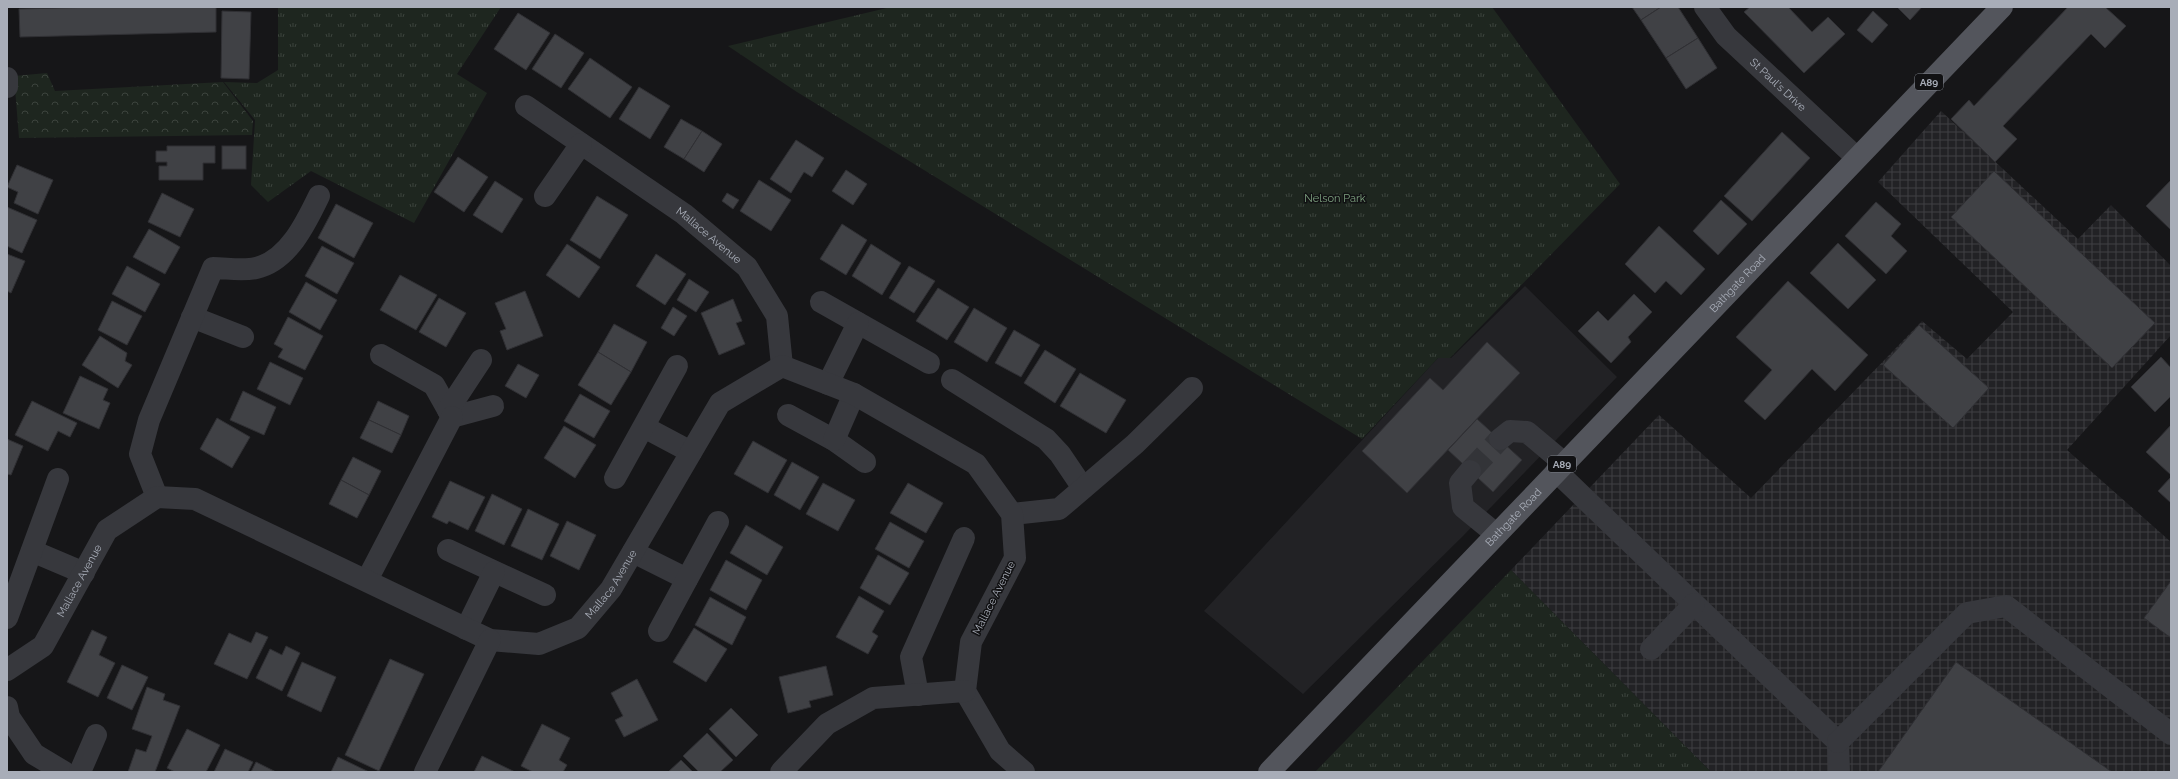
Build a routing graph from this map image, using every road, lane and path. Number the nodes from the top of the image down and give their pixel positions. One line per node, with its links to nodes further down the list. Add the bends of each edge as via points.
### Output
1 (2002, 7): 7 (main road, A89)
2 (1712, 9): 7 (street, St Paul's Drive, via 1726,36)
3 (7, 78): 4 (street)
4 (7, 87)
5 (526, 106): 6 (street, Mallace Avenue)
6 (581, 144): 9 (street); 18 (street, Mallace Avenue, via 684,214 747,267 777,316)
7 (1856, 157): 31 (main road, Bathgate Road / A89)
8 (319, 196): 11 (street, via 303,229 268,265 254,269 213,268)
9 (545, 196)
10 (821, 302): 12 (street)
11 (192, 317): 13 (street); 36 (street, via 149,420 140,454)
12 (858, 323): 16 (street); 20 (street)
13 (243, 337)
14 (381, 355): 24 (street, via 434,385)
15 (481, 360): 24 (street)
16 (929, 363)
17 (677, 366): 26 (street)
18 (782, 366): 20 (street); 29 (street, Mallace Avenue, via 720,403)
19 (952, 380): 35 (street, via 1046,439 1060,454)
20 (828, 384): 22 (street)
21 (1192, 388): 35 (street, via 1135,444)
22 (854, 394): 27 (street); 37 (street, via 976,464)
23 (494, 406): 24 (street)
24 (450, 413): 47 (street)
25 (788, 415): 27 (street)
26 (644, 426): 29 (street); 33 (street)
27 (834, 440): 30 (street)
28 (1500, 440): 31 (street, via 1510,431 1527,432)
29 (691, 452): 43 (street, Mallace Avenue)
30 (866, 462)
31 (1560, 467): 39 (main road, Bathgate Road / A89); 49 (street)
32 (1470, 471): 39 (street, via 1460,483 1463,507)
33 (615, 478)
34 (58, 479): 42 (street)
35 (1083, 488): 37 (street, via 1059,509)
36 (156, 496): 45 (street, Mallace Avenue, via 107,530); 47 (street, Mallace Avenue, via 195,499)
37 (1012, 514): 56 (street, Mallace Avenue, via 1014,558 972,642)
38 (718, 522): 46 (street)
39 (1496, 534): 67 (main road, Bathgate Road / A89)
40 (964, 538): 57 (street, via 912,656)
41 (448, 550): 44 (street)
42 (32, 551): 45 (street); 50 (street)
43 (633, 552): 46 (street); 53 (street, Mallace Avenue, via 611,589 578,628 539,644)
44 (494, 572): 48 (street); 51 (street)
45 (84, 573): 55 (street, Mallace Avenue, via 43,646)
46 (687, 579): 52 (street)
47 (367, 580): 51 (street, Mallace Avenue)
48 (546, 596)
49 (1694, 604): 54 (street); 61 (street)
50 (7, 618)
51 (466, 629): 53 (street, Mallace Avenue)
52 (659, 631)
53 (490, 640): 64 (street)
54 (1650, 649)
55 (7, 670)
56 (965, 691): 57 (street); 66 (street, via 1000,750)
57 (918, 694): 65 (street, via 873,698 827,724)
58 (7, 707): 62 (street, via 9,717 34,754)
59 (2171, 734): 61 (street, via 2006,606 1967,613)
60 (96, 735): 63 (street)
61 (1838, 742): 68 (street)
62 (64, 772)
63 (80, 772)
64 (425, 772)
65 (781, 772)
66 (1024, 772)
67 (1269, 772)
68 (1839, 772)

